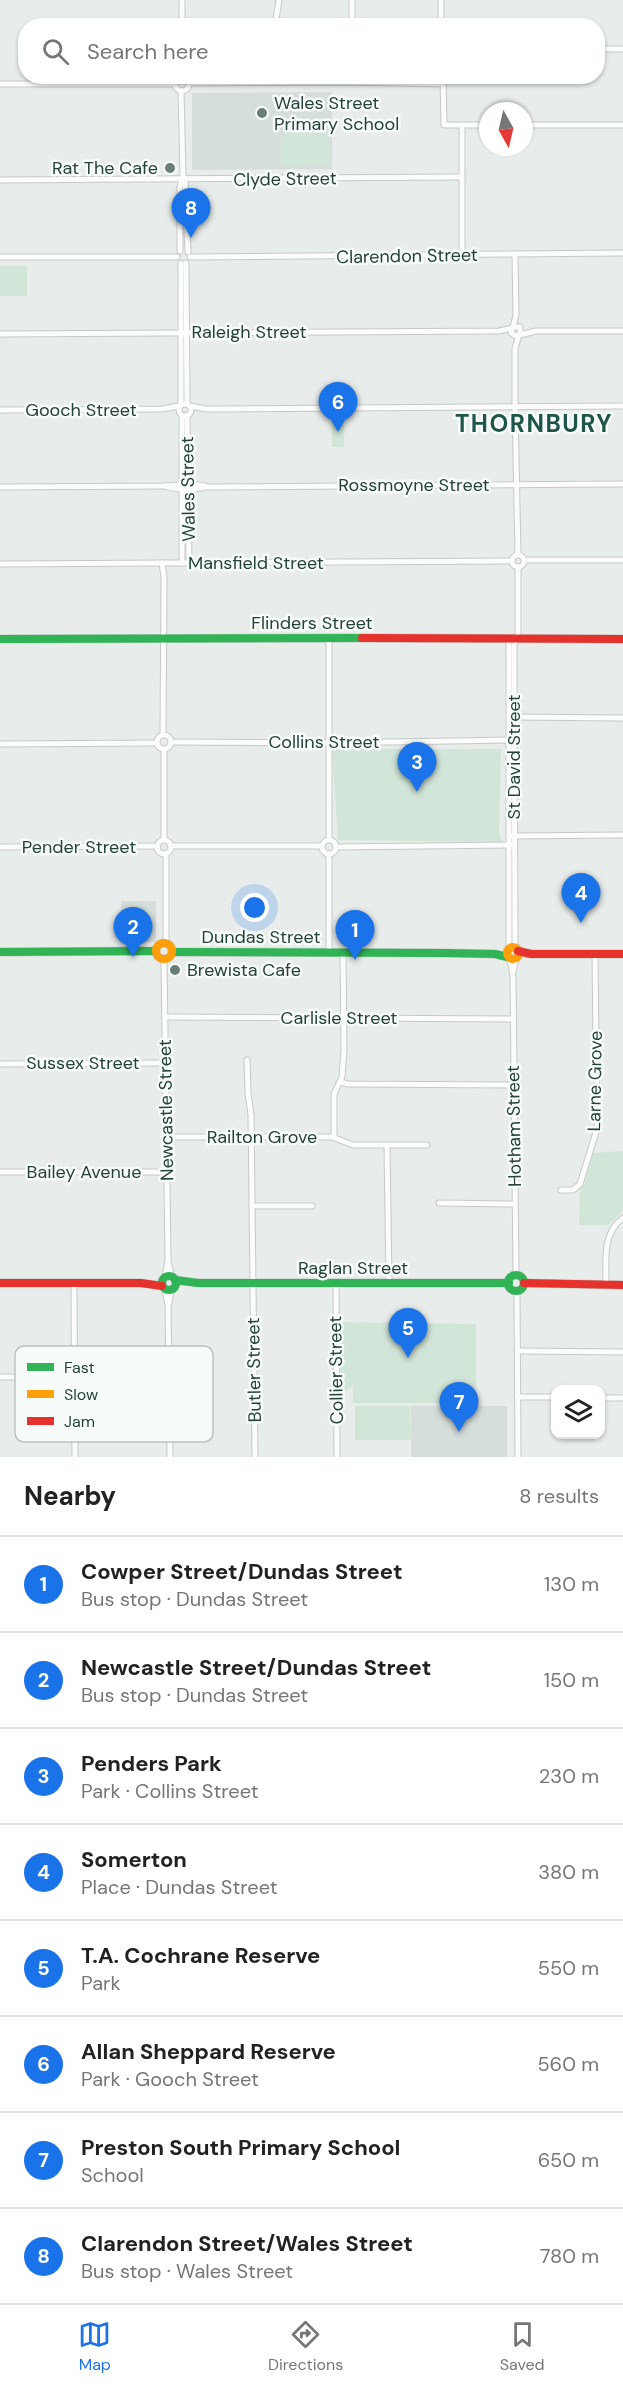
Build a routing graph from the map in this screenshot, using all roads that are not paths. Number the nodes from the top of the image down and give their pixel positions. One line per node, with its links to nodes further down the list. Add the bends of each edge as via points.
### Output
1 (182, 0): 5 (street)
2 (279, 0): 6 (street)
3 (352, 0): 7 (street)
4 (441, 0): 8 (street)
5 (182, 18)
6 (276, 18)
7 (352, 18)
8 (441, 18)
9 (605, 49): 10 (street)
10 (623, 49)
11 (0, 84): 12 (street)
12 (174, 84): 15 (street)
13 (189, 84): 15 (street)
14 (444, 84): 19 (street, via 444,125)
15 (181, 91): 21 (street)
16 (479, 125): 19 (street)
17 (533, 125): 18 (street)
18 (623, 125)
19 (462, 126): 20 (street)
20 (462, 177): 21 (street, Clyde Street); 25 (street)
21 (183, 178): 22 (street, Clyde Street); 23 (street); 28 (street)
22 (0, 180)
23 (179, 254): 27 (street); 28 (street); 28 (street, Clarendon Street)
24 (623, 254): 26 (street, Clarendon Street)
25 (462, 255): 26 (street, Clarendon Street); 28 (street, Clarendon Street)
26 (515, 255): 29 (street)
27 (0, 257)
28 (186, 259): 31 (street)
29 (516, 331): 30 (street, Raleigh Street); 31 (street, Raleigh Street); 35 (street)
30 (623, 331)
31 (184, 332): 32 (street, Raleigh Street); 33 (street)
32 (0, 334)
33 (184, 405): 36 (street, Gooch Street); 38 (street, Gooch Street); 39 (street); 39 (street)
34 (623, 406): 35 (street, Gooch Street)
35 (515, 407): 36 (street, Gooch Street); 40 (street)
36 (206, 409): 39 (street, Gooch Street)
37 (0, 410): 38 (street, Gooch Street)
38 (162, 410): 39 (street, Gooch Street)
39 (185, 415): 42 (street, Wales Street)
40 (517, 484): 41 (street, Rossmoyne Street); 42 (street, Rossmoyne Street); 44 (street)
41 (623, 484)
42 (185, 486): 43 (street, Rossmoyne Street); 49 (street, Wales Street); 50 (street, Wales Street)
43 (0, 488)
44 (518, 555): 45 (street); 47 (street)
45 (524, 560): 46 (street); 52 (street)
46 (623, 560)
47 (512, 561): 50 (street, Mansfield Street); 52 (street)
48 (164, 563): 49 (street, Mansfield Street); 51 (street, Mansfield Street); 53 (street)
49 (182, 563): 50 (street, Mansfield Street)
50 (189, 563)
51 (0, 564)
52 (518, 567): 55 (street, St David Street, via 518,635)
53 (164, 637): 54 (street, Flinders Street); 56 (street, Flinders Street); 60 (street)
54 (329, 638): 55 (street, Flinders Street); 64 (street)
55 (513, 638): 57 (street, Flinders Street); 58 (street, St David Street)
56 (0, 639)
57 (623, 639)
58 (511, 717): 59 (street); 61 (street, St David Street)
59 (623, 718)
60 (163, 735): 62 (street); 63 (street)
61 (511, 740): 64 (street, Collins Street); 68 (street, St David Street)
62 (171, 742): 64 (street, Collins Street); 66 (street)
63 (157, 743): 65 (street); 66 (street)
64 (328, 743): 69 (street)
65 (0, 744)
66 (164, 750): 70 (street)
67 (623, 835): 68 (street)
68 (512, 836): 74 (street, St David Street)
69 (329, 839): 73 (street); 76 (street)
70 (164, 840): 71 (street); 72 (street)
71 (158, 846): 75 (street, Pender Street); 77 (street, via 160,852)
72 (171, 846): 73 (street); 77 (street)
73 (321, 846): 78 (street)
74 (511, 846): 76 (street); 85 (street, St David Street)
75 (0, 847)
76 (336, 847): 78 (street)
77 (166, 853): 79 (street)
78 (329, 854): 83 (street)
79 (166, 944): 80 (street, via 159,945); 82 (street)
80 (156, 951): 81 (street); 88 (street)
81 (0, 952)
82 (172, 952): 83 (street, Dundas Street); 88 (street)
83 (329, 952): 84 (street, Dundas Street)
84 (343, 953): 85 (street, Dundas Street); 90 (street)
85 (512, 954): 86 (street, Dundas Street); 91 (street, Hotham Street)
86 (595, 954): 87 (street, Dundas Street); 104 (street, Larne Grove, via 597,1129 580,1184 573,1190)
87 (623, 954)
88 (164, 959): 89 (street, Newcastle Street)
89 (165, 1017): 90 (street, Carlisle Street); 93 (street, Newcastle Street)
90 (343, 1018): 91 (street, Carlisle Street); 95 (street)
91 (513, 1019): 96 (street, Hotham Street)
92 (247, 1060): 98 (street, Butler Street)
93 (166, 1063): 94 (street, Sussex Street); 97 (street, Newcastle Street)
94 (0, 1064)
95 (340, 1082): 96 (street); 99 (street, via 334,1094)
96 (514, 1085): 106 (street, Hotham Street)
97 (167, 1137): 98 (street, Railton Grove); 103 (street, Newcastle Street)
98 (252, 1137): 99 (street, Railton Grove); 107 (street, Butler Street)
99 (334, 1137): 100 (street, Railton Grove, via 350,1144)
100 (387, 1145): 101 (street, Railton Grove); 116 (street)
101 (427, 1145)
102 (0, 1172): 103 (street, Bailey Avenue)
103 (167, 1172): 113 (street, Newcastle Street)
104 (561, 1190)
105 (439, 1203): 106 (street)
106 (515, 1204): 110 (street, Hotham Street)
107 (252, 1206): 108 (street); 114 (street, Butler Street)
108 (312, 1206)
109 (623, 1218): 119 (street, via 607,1240)
110 (516, 1275): 117 (street); 118 (street)
111 (0, 1283): 112 (street, Raglan Street)
112 (74, 1283): 113 (street, Raglan Street); 122 (street)
113 (168, 1283): 114 (street, Raglan Street); 123 (street, Newcastle Street)
114 (253, 1283): 115 (street, Raglan Street); 132 (street, Butler Street)
115 (336, 1283): 116 (street, Raglan Street); 133 (street, Collier Street)
116 (388, 1283): 117 (street, Raglan Street)
117 (509, 1283): 121 (street)
118 (524, 1283): 119 (street); 121 (street)
119 (606, 1285): 120 (street)
120 (623, 1285)
121 (517, 1291): 124 (street)
122 (75, 1346)
123 (169, 1346)
124 (517, 1351): 125 (street); 126 (street)
125 (623, 1352)
126 (517, 1397): 127 (street); 134 (street)
127 (551, 1397)
128 (605, 1398): 129 (street)
129 (623, 1398)
130 (170, 1442): 131 (street, Newcastle Street)
131 (170, 1457)
132 (255, 1457)
133 (337, 1457)
134 (518, 1457)

